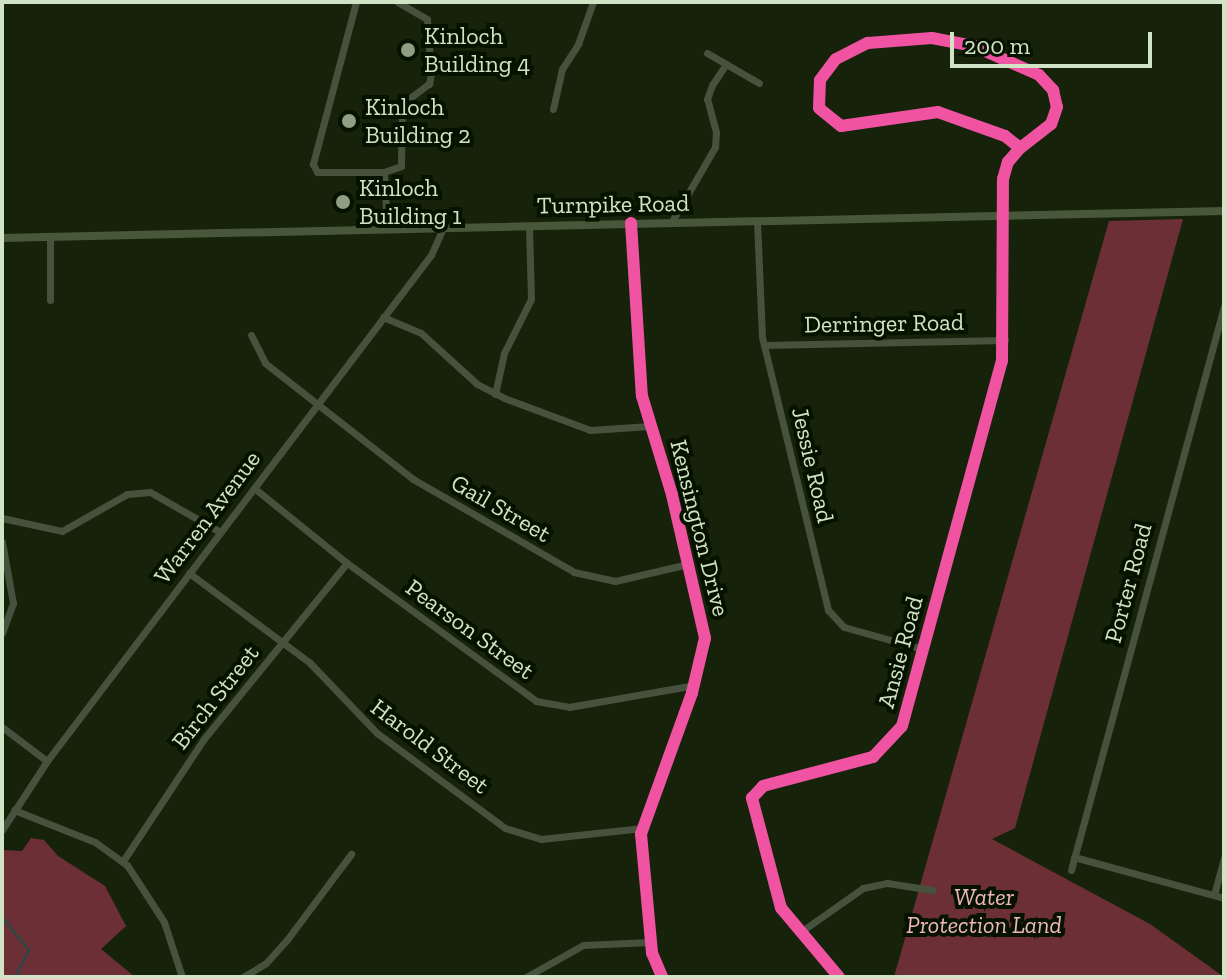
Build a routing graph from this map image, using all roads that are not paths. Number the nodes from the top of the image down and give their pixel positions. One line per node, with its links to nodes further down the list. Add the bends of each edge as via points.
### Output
1 (356, 2): 9 (street, via 313,164 321,172)
2 (398, 2): 9 (street, via 427,19 431,74 429,84 402,104 404,161)
3 (593, 2): 7 (street, via 578,44 562,69)
4 (707, 53): 5 (street)
5 (726, 64): 6 (street); 14 (street, via 707,98 716,132 713,154 680,200)
6 (759, 83)
7 (553, 109)
8 (1020, 148): 8 (street, via 1005,136 938,112 841,126 819,108 820,80 836,59 868,43 932,38 974,46 1039,75 1053,90 1057,107 1051,124); 11 (street, Ansie Road, via 1005,169)
9 (384, 172): 17 (street)
10 (1224, 211): 11 (main road, Turnpike Road)
11 (1003, 218): 12 (main road, Turnpike Road); 25 (street, Ansie Road)
12 (757, 222): 14 (main road, Turnpike Road); 26 (street, Jessie Road)
13 (631, 223): 14 (main road, Turnpike Road); 15 (main road, Turnpike Road); 29 (street, Kensington Drive, via 639,370)
14 (671, 223)
15 (529, 226): 16 (main road, Turnpike Road); 27 (street, via 531,299 504,353)
16 (443, 228): 17 (main road, Turnpike Road); 22 (street, Warren Avenue, via 437,247)
17 (387, 229): 18 (main road, Turnpike Road)
18 (50, 237): 19 (main road, Turnpike Road); 20 (street)
19 (2, 238)
20 (50, 300)
21 (1224, 306): 24 (street, Porter Road)
22 (383, 317): 27 (street, via 427,337); 28 (street, Warren Avenue)
23 (251, 335): 28 (street, Gail Street, via 261,360)
24 (1220, 337): 47 (street, Porter Road)
25 (1005, 340): 26 (street, Derringer Road); 39 (street, Ansie Road)
26 (764, 345): 39 (street, Jessie Road, via 830,615 844,627)
27 (495, 394): 29 (street, via 586,429)
28 (316, 405): 30 (street, Warren Avenue); 35 (street, Gail Street, via 431,491 585,577 621,580)
29 (650, 426): 35 (street, Kensington Drive)
30 (254, 488): 32 (street, Warren Avenue); 34 (street, Pearson Street)
31 (2, 518): 32 (street, via 62,531 116,499 150,492)
32 (220, 532): 36 (street, Warren Avenue)
33 (2, 542): 37 (street, via 13,603)
34 (347, 563): 38 (street, Birch Street); 40 (street, Pearson Street, via 545,705 569,707)
35 (688, 564): 40 (street, Kensington Drive, via 705,638)
36 (189, 573): 38 (street, Harold Street); 42 (street, Warren Avenue)
37 (2, 633)
38 (283, 643): 44 (street, Harold Street, via 319,671 369,726 505,828 541,839); 49 (street, Birch Street, via 203,740)
39 (923, 649): 54 (street, Ansie Road, via 902,726 885,749 860,763 763,786 752,798 778,901)
40 (695, 685): 44 (street, Kensington Drive)
41 (2, 727): 42 (street)
42 (47, 761): 43 (street, Warren Avenue)
43 (14, 810): 45 (street, Warren Avenue); 49 (street, via 83,836)
44 (642, 828): 55 (street, Kensington Drive)
45 (2, 830)
46 (351, 854): 57 (street, via 286,941 266,963)
47 (1074, 857): 50 (street, Porter Road); 52 (street)
48 (1224, 858): 52 (street)
49 (123, 861): 56 (street, via 161,915)
50 (1071, 870)
51 (932, 890): 54 (street, via 887,883 863,888)
52 (1214, 895): 53 (street)
53 (1224, 898)
54 (799, 933): 60 (street, Ansie Road)
55 (651, 942): 58 (street, via 583,945); 59 (street, Kensington Drive)
56 (182, 977)
57 (243, 977)
58 (526, 977)
59 (662, 977)
60 (839, 977)

